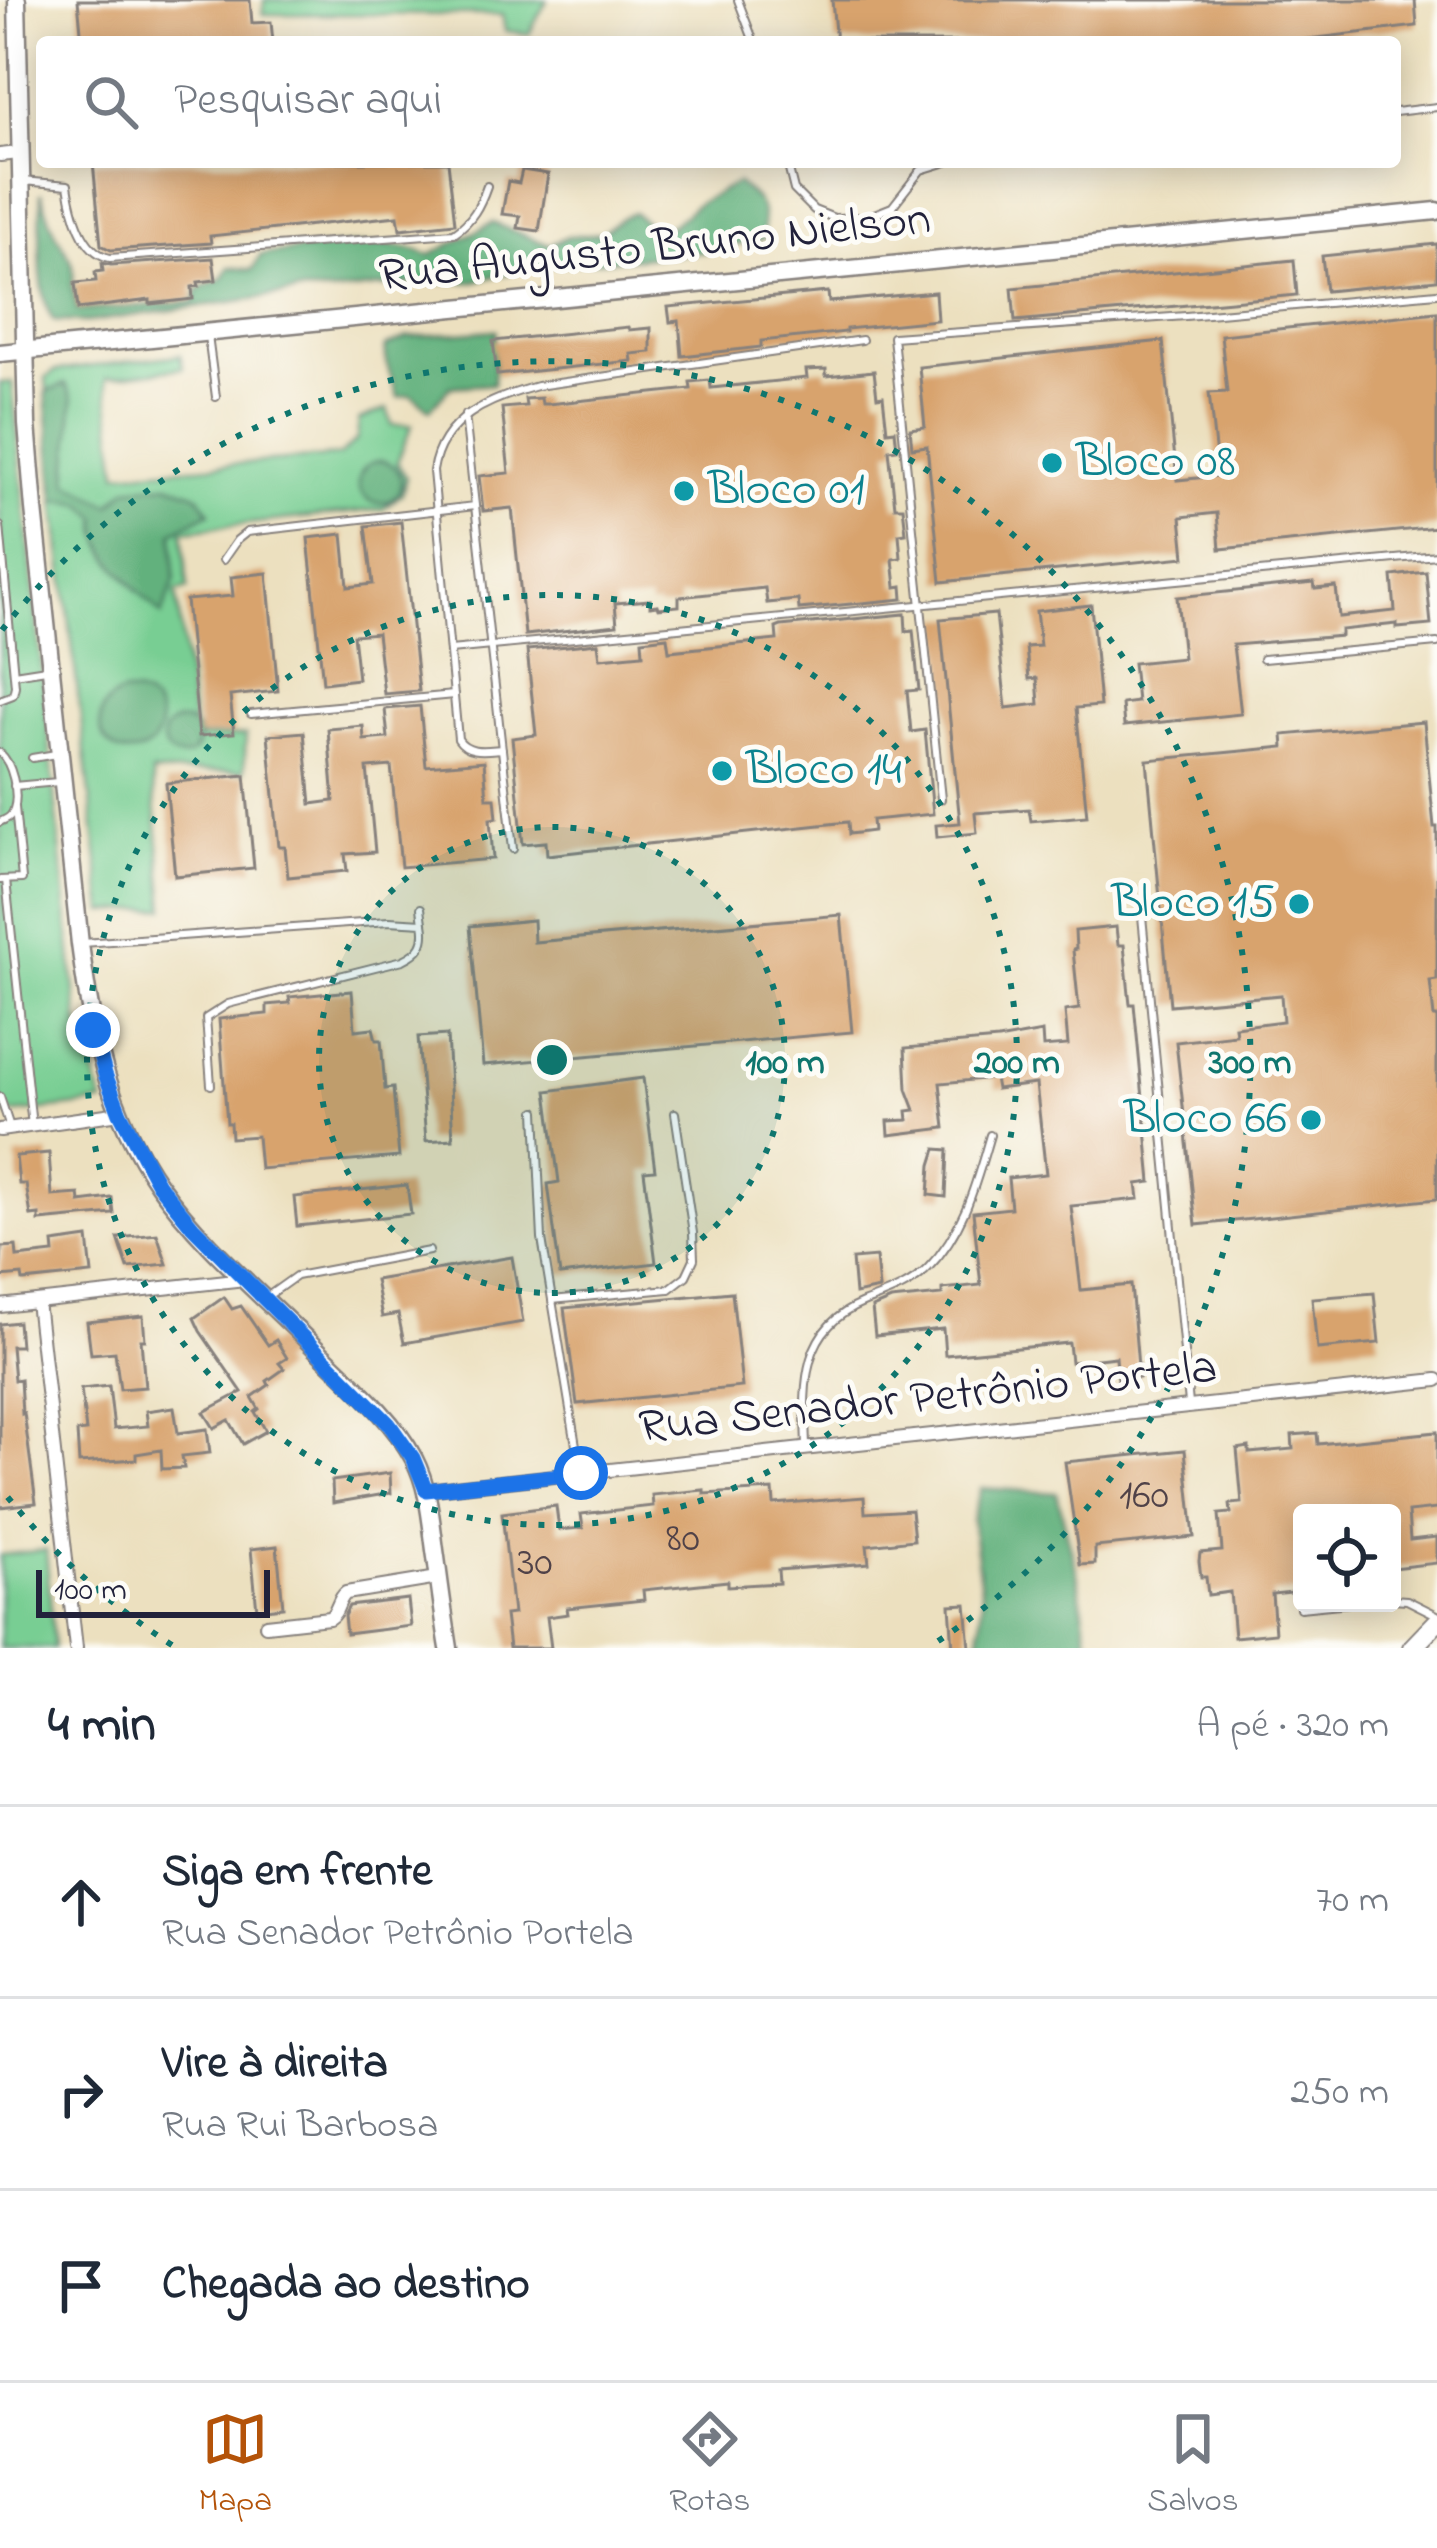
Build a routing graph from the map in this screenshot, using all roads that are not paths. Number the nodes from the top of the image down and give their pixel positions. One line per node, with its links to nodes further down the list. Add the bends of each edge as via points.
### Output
1 (17, 0): 6 (main road)
2 (738, 0): 3 (lane)
3 (752, 36)
4 (1437, 107): 5 (lane)
5 (1401, 111)
6 (9, 154): 9 (main road)
7 (788, 168): 8 (lane, via 794,190 834,218 892,207)
8 (927, 168)
9 (20, 181): 10 (lane, via 68,185 73,215 94,252 110,258 454,233 480,207); 15 (main road)
10 (487, 186)
11 (1437, 211): 13 (main road, Rua Augusto Bruno Nielson)
12 (1437, 293): 24 (lane, via 893,337)
13 (208, 333): 15 (main road, Rua Augusto Bruno Nielson); 17 (lane)
14 (862, 340): 18 (lane, via 537,386)
15 (24, 351): 16 (main road, Rua Augusto Bruno Nielson); 29 (main road)
16 (0, 353)
17 (216, 397)
18 (465, 415): 19 (lane); 20 (lane, via 436,450)
19 (475, 506): 20 (lane); 26 (lane)
20 (436, 512): 23 (lane, via 247,532); 27 (lane)
21 (0, 526): 30 (lane)
22 (1437, 555): 24 (lane)
23 (223, 560)
24 (922, 603): 26 (lane); 42 (lane)
25 (1437, 643): 28 (lane)
26 (490, 645): 27 (lane); 34 (lane)
27 (451, 650): 31 (lane)
28 (1263, 659)
29 (51, 668): 30 (lane); 36 (main road)
30 (14, 674): 32 (lane, via 13,695)
31 (454, 695): 33 (lane); 34 (lane, via 464,747)
32 (0, 700)
33 (250, 714)
34 (502, 749): 45 (lane)
35 (0, 753): 39 (lane)
36 (59, 754): 37 (lane); 40 (main road)
37 (32, 758)
38 (19, 759): 39 (lane)
39 (8, 760): 41 (lane)
40 (62, 782): 41 (lane); 50 (main road)
41 (14, 786): 43 (lane)
42 (941, 799)
43 (15, 808): 44 (lane); 46 (lane, via 22,879)
44 (0, 822)
45 (513, 849)
46 (3, 880): 56 (lane)
47 (421, 908): 49 (lane)
48 (1142, 916): 66 (lane)
49 (423, 923): 50 (lane); 51 (lane, via 421,948 403,960 212,1012)
50 (80, 944): 54 (main road, via 93,1030)
51 (212, 1085)
52 (0, 1094): 57 (lane)
53 (536, 1111): 62 (lane)
54 (120, 1113): 56 (street); 60 (main road, via 158,1184)
55 (675, 1113): 62 (lane, via 693,1233 686,1276 669,1289)
56 (32, 1126): 57 (street)
57 (5, 1130)
58 (990, 1135): 67 (lane, via 952,1241 925,1272 842,1312 822,1334 808,1363)
59 (430, 1251): 61 (lane, via 296,1276)
60 (246, 1279): 61 (main road); 63 (street)
61 (265, 1298): 69 (main road, via 389,1424)
62 (552, 1300): 68 (lane)
63 (37, 1302): 64 (street); 74 (street)
64 (0, 1306)
65 (1437, 1380): 66 (street, Rua Senador Petrônio Portela)
66 (1190, 1407): 67 (street, Rua Senador Petrônio Portela)
67 (806, 1449): 68 (street, Rua Senador Petrônio Portela)
68 (581, 1473): 69 (street, Rua Senador Petrônio Portela)
69 (426, 1490): 70 (main road)
70 (438, 1578): 73 (street, via 346,1593 329,1618); 75 (main road)
71 (1401, 1600): 72 (lane)
72 (1437, 1618): 76 (main road)
73 (266, 1625)
74 (76, 1648)
75 (448, 1648)
76 (1412, 1648)

